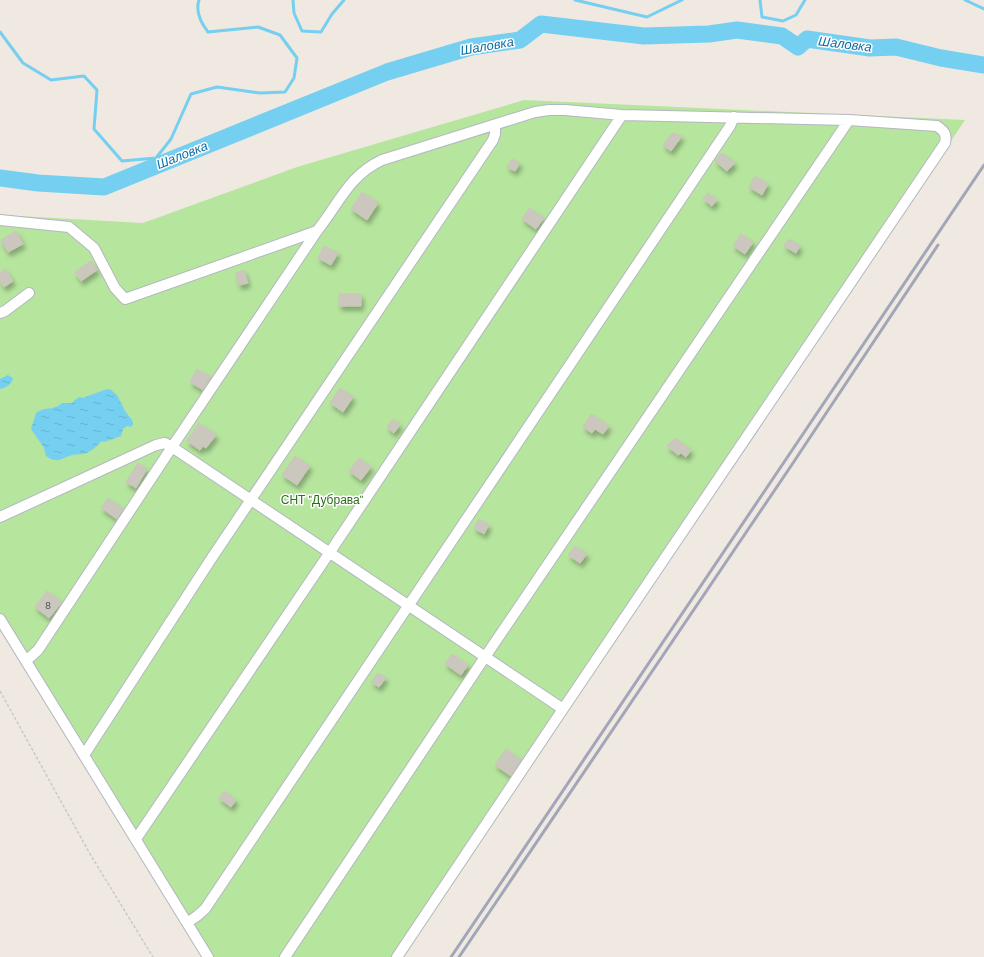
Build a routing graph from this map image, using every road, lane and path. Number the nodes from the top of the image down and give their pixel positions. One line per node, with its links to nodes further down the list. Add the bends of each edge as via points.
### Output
1 (622, 115): 2 (lane); 4 (lane, via 549,110); 12 (lane)
2 (734, 117): 3 (lane); 13 (lane)
3 (849, 120): 15 (lane); 18 (lane, via 937,126 946,136 945,143)
4 (495, 125): 6 (lane, via 369,166 352,182); 10 (lane, via 493,140)
5 (0, 220): 6 (lane, via 69,227 94,248 115,288 125,299)
6 (317, 231): 9 (lane)
7 (29, 294): 8 (lane)
8 (0, 313)
9 (172, 447): 10 (lane); 11 (lane, via 165,443 156,445); 16 (lane, via 38,650)
10 (252, 500): 12 (lane); 19 (lane)
11 (0, 518)
12 (330, 552): 13 (lane); 20 (lane)
13 (408, 605): 15 (lane); 21 (lane, via 204,909)
14 (0, 619): 16 (lane)
15 (485, 656): 18 (lane); 24 (lane)
16 (26, 661): 19 (lane)
17 (0, 691): 22 (path, via 90,854)
18 (563, 709): 25 (lane)
19 (84, 755): 20 (lane)
20 (136, 839): 21 (lane)
21 (187, 923): 23 (lane)
22 (152, 957)
23 (208, 957)
24 (285, 957)
25 (397, 957)

